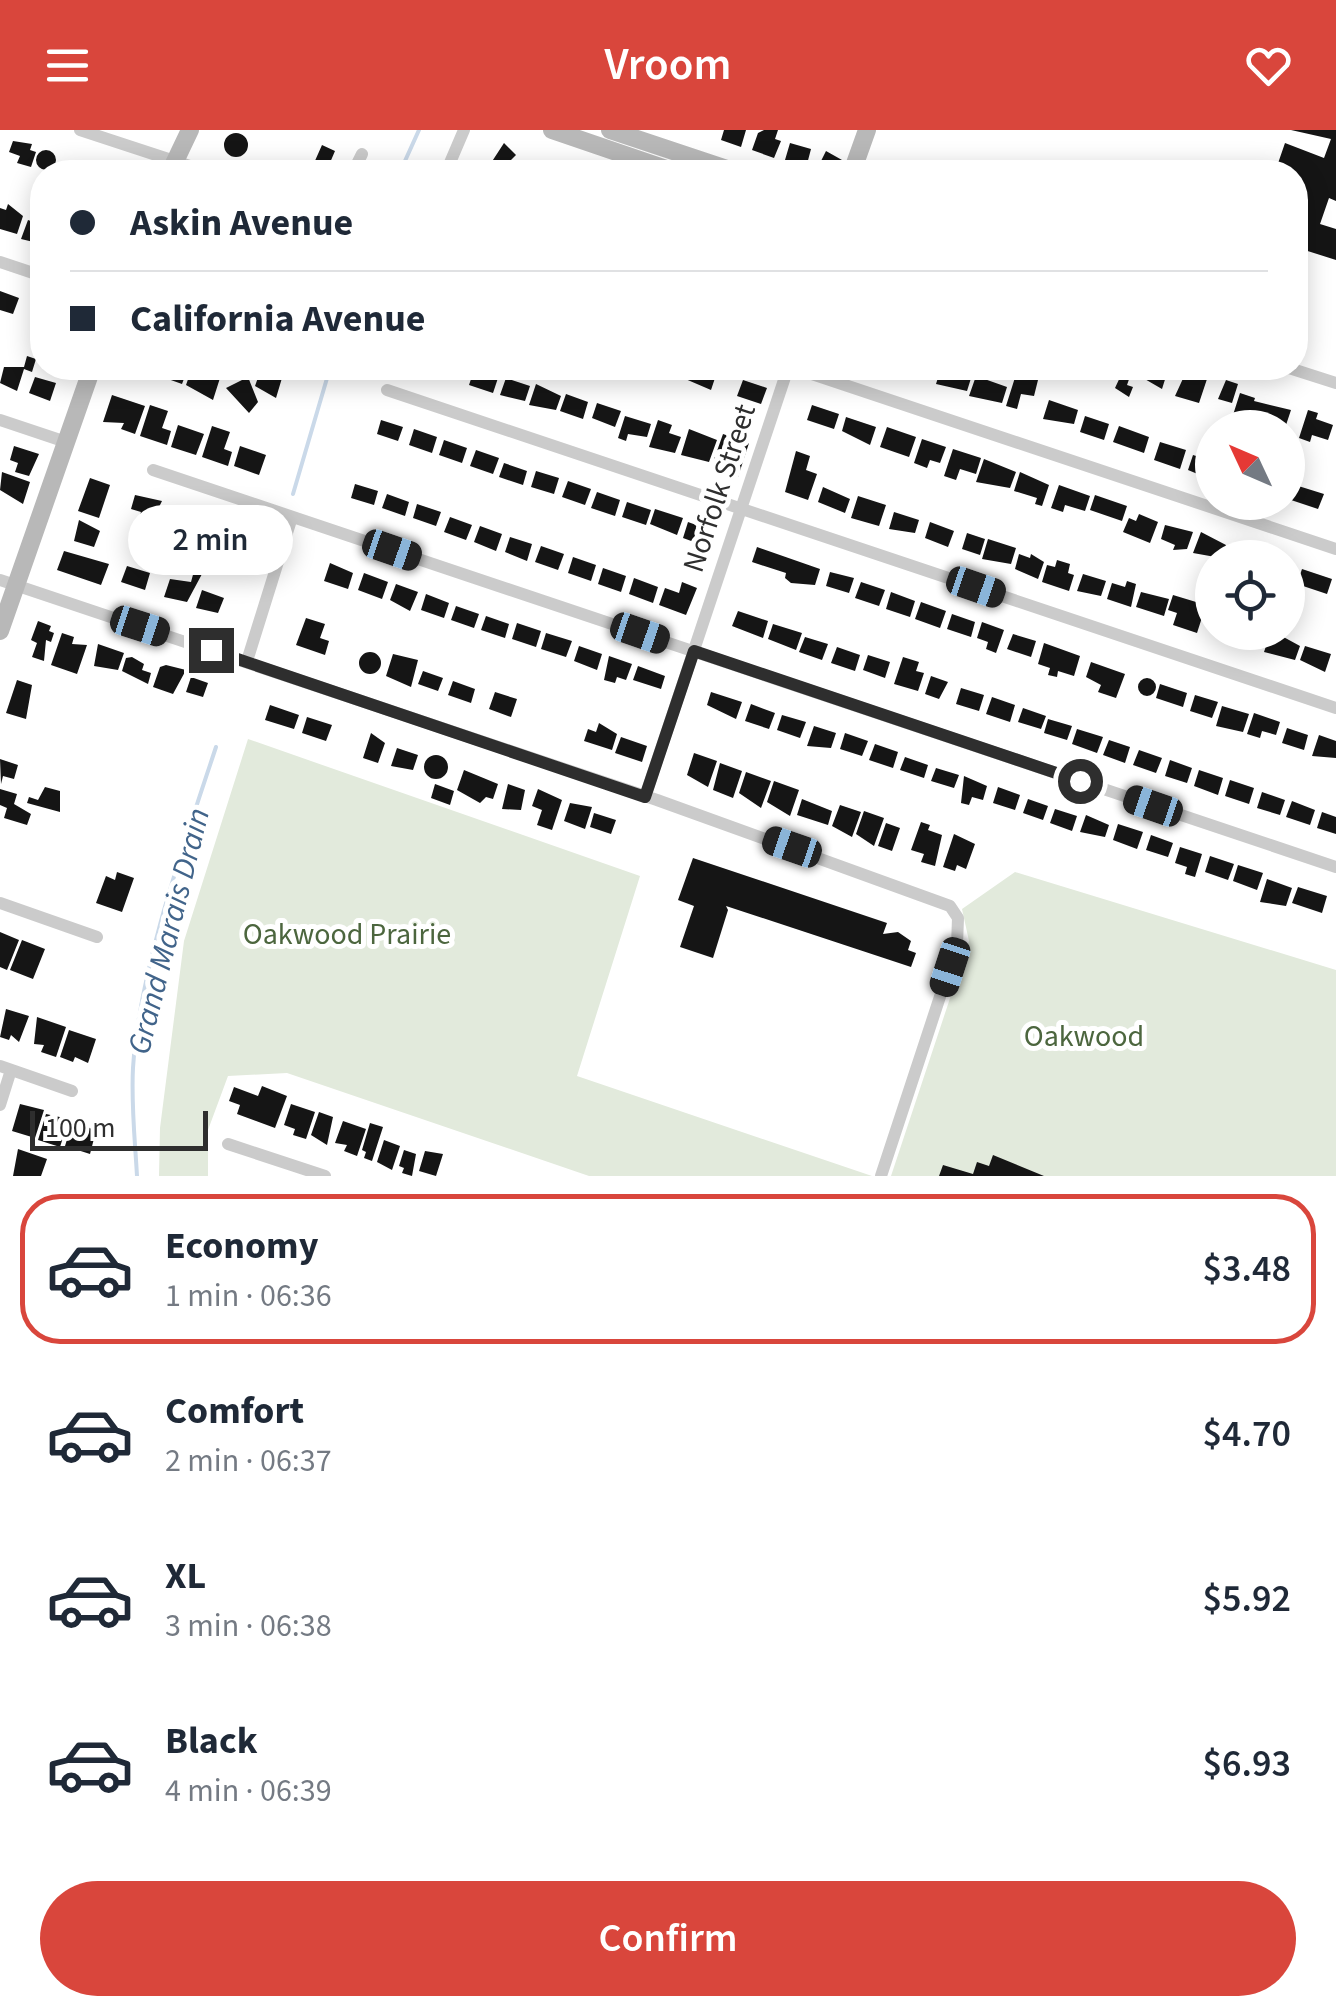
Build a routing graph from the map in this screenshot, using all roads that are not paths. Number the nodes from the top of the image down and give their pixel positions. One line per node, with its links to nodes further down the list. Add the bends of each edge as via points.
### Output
1 (80, 130): 8 (street)
2 (190, 130): 9 (street)
3 (464, 130): 11 (street)
4 (552, 130): 12 (street)
5 (610, 130): 13 (street)
6 (867, 130): 14 (street)
7 (362, 154): 10 (street)
8 (155, 160)
9 (176, 160)
10 (359, 160)
11 (451, 160)
12 (640, 160)
13 (700, 160)
14 (856, 160)
15 (0, 262): 16 (street)
16 (30, 272)
17 (1308, 374): 21 (street)
18 (88, 380): 24 (street)
19 (787, 380): 26 (street, Norfolk Street)
20 (827, 380): 28 (street)
21 (1336, 383)
22 (387, 390): 26 (street)
23 (0, 420): 24 (street)
24 (66, 442): 29 (street)
25 (153, 470): 27 (street)
26 (741, 508): 31 (street, Norfolk Street); 33 (street)
27 (292, 516): 31 (street); 32 (street)
28 (1336, 550)
29 (8, 583): 30 (street); 32 (street)
30 (0, 630)
31 (694, 651): 34 (street, Norfolk Street); 35 (street)
32 (246, 662): 34 (street)
33 (1336, 708)
34 (645, 797): 44 (street, via 936,897 958,918 957,945)
35 (1336, 867)
36 (0, 902): 37 (street)
37 (97, 937)
38 (6, 1068): 39 (street); 40 (street)
39 (72, 1091)
40 (0, 1105)
41 (228, 1144): 42 (street)
42 (292, 1171): 43 (street)
43 (324, 1176)
44 (882, 1176)

